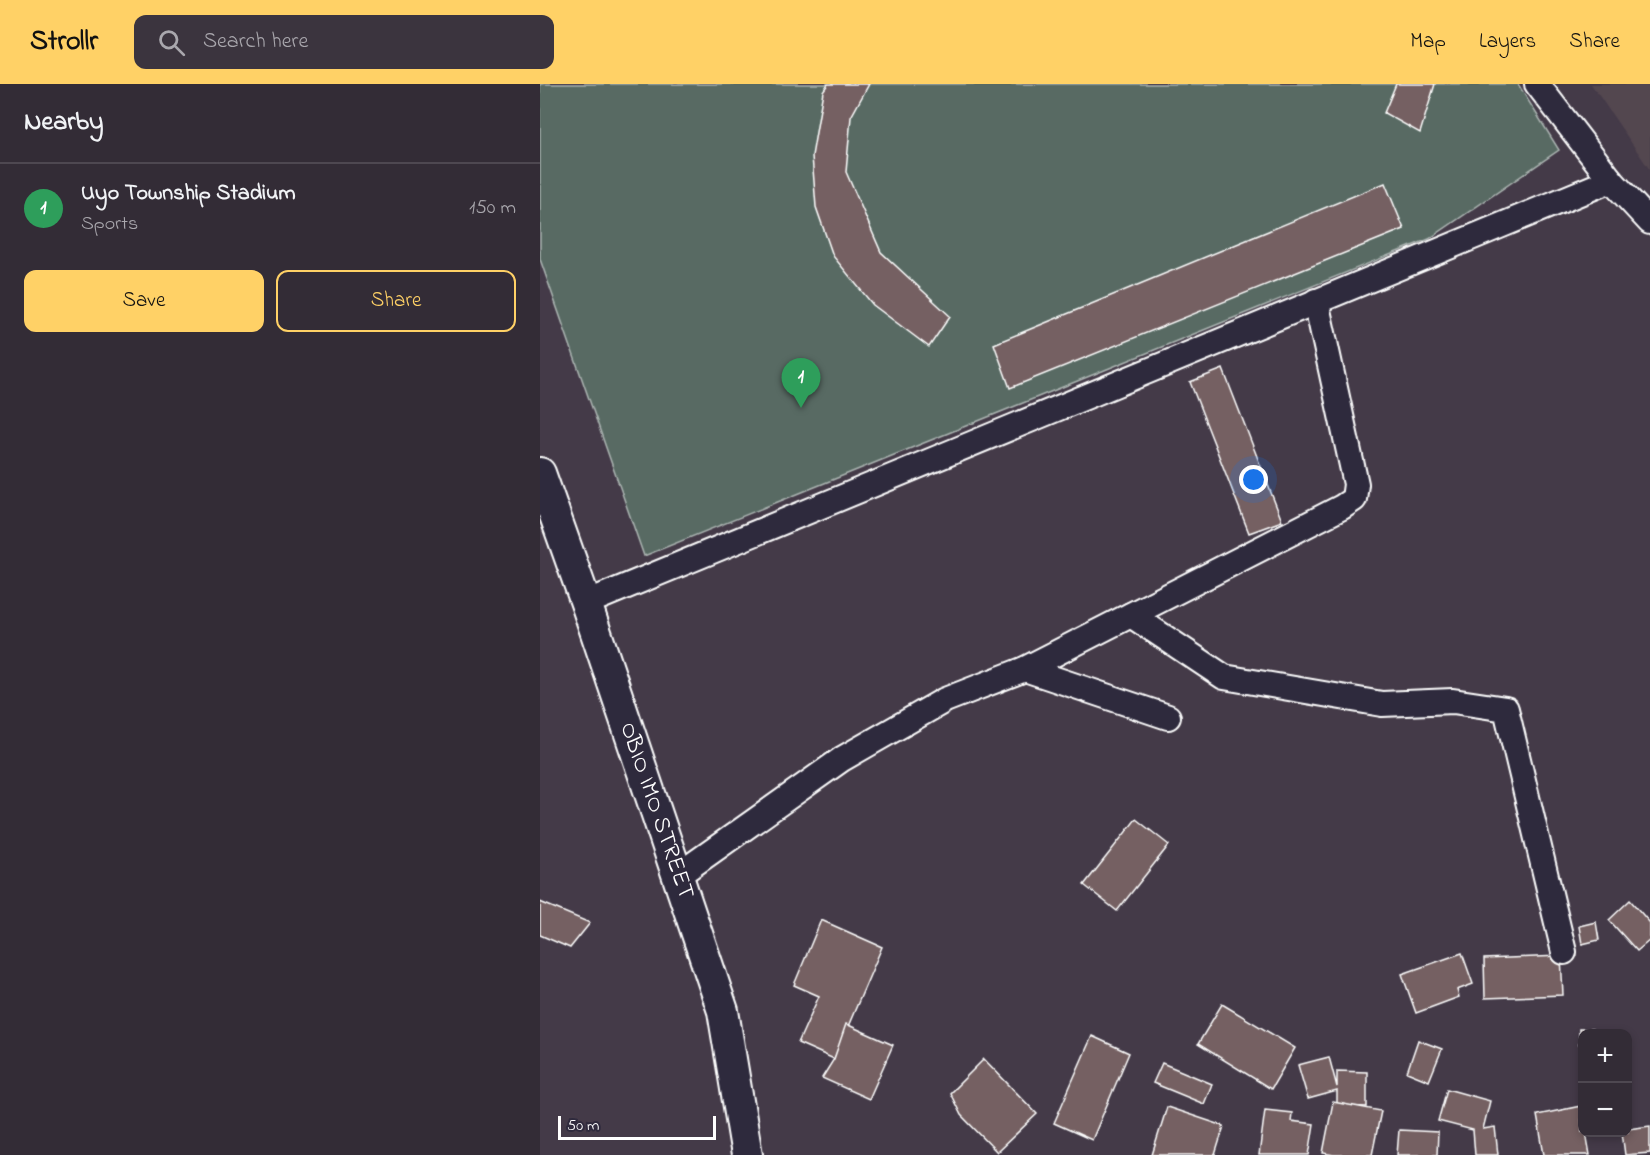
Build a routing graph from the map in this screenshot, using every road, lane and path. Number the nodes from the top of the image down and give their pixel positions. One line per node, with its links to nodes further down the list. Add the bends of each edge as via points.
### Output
1 (1537, 84): 2 (street)
2 (1611, 180): 3 (street); 4 (street)
3 (1650, 222)
4 (1316, 301): 6 (street); 7 (street, via 1356,484 1354,499)
5 (540, 473): 6 (street, OBIO IMO STREET)
6 (586, 603): 10 (street, OBIO IMO STREET)
7 (1131, 615): 8 (street); 11 (street, via 1224,677 1382,704 1453,701 1506,709)
8 (1025, 669): 9 (street); 10 (street, via 945,700 842,759)
9 (1168, 717)
10 (677, 876): 12 (street, OBIO IMO STREET, via 723,1011)
11 (1564, 952)
12 (747, 1155)

